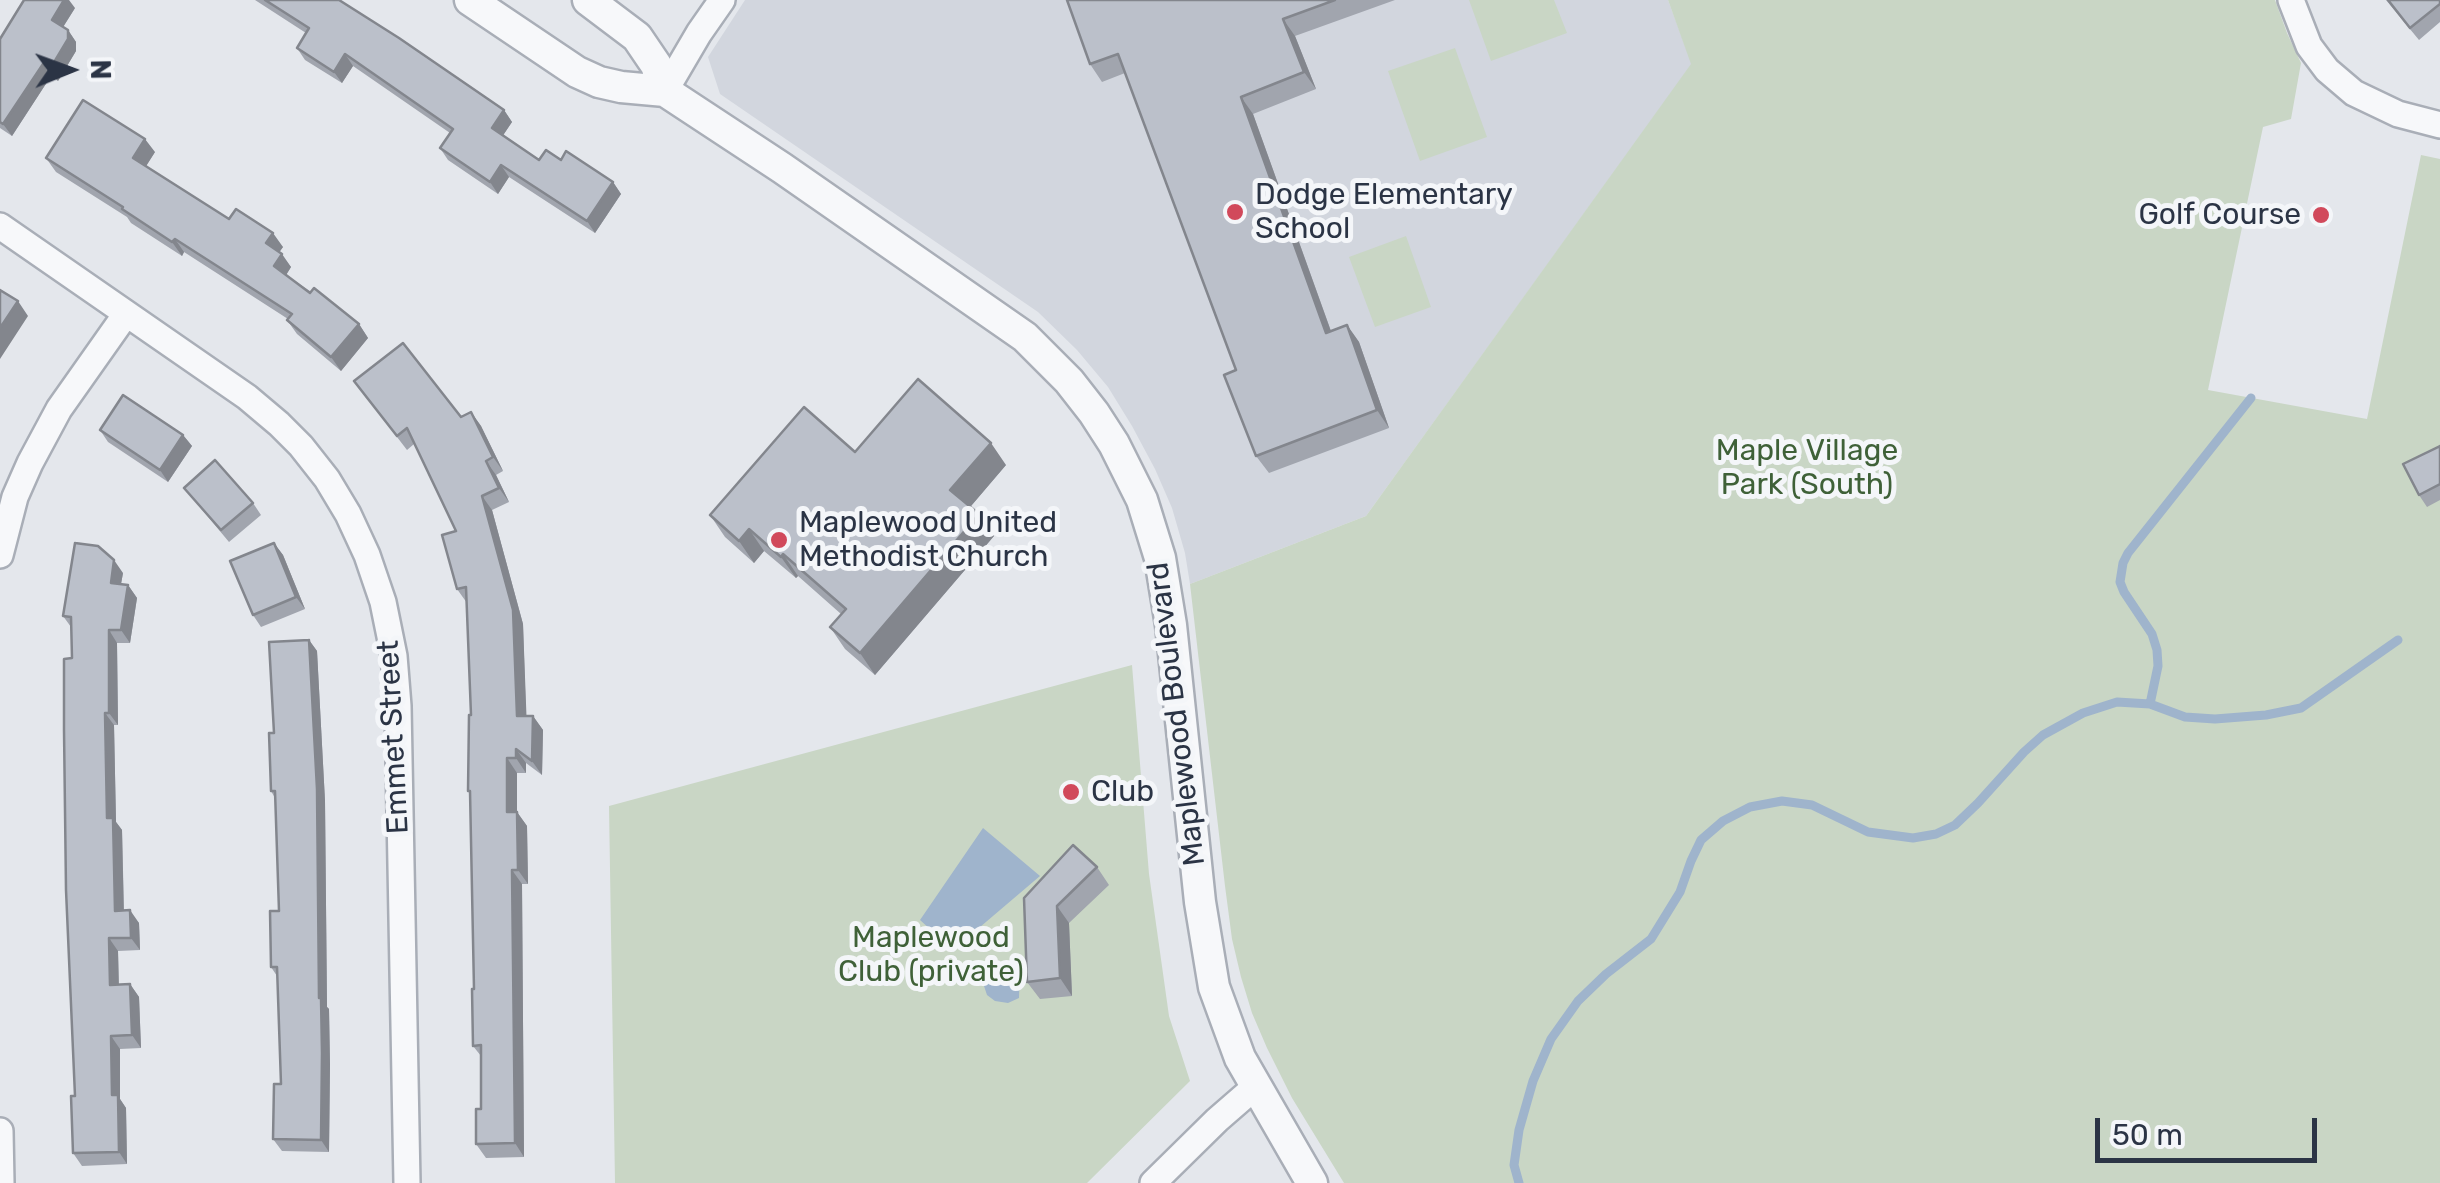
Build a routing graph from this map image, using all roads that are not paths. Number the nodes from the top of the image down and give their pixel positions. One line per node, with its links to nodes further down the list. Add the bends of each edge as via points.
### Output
1 (470, 0): 5 (street, Maplewood Boulevard, via 599,82)
2 (588, 0): 5 (street, via 637,37)
3 (722, 0): 5 (street)
4 (2291, 0): 6 (street, via 2309,46 2354,93)
5 (665, 91): 10 (street, Maplewood Boulevard, via 1024,337 1068,381 1114,444 1142,500 1160,558 1211,975)
6 (2440, 125)
7 (0, 226): 8 (street, Emmet Street)
8 (126, 314): 9 (street, via 30,463); 13 (street, Emmet Street, via 247,397 302,446 348,514 383,602 398,706)
9 (0, 555)
10 (1255, 1087): 14 (street); 15 (street, Maplewood Boulevard)
11 (0, 1132): 12 (street)
12 (1, 1183)
13 (406, 1183)
14 (1154, 1183)
15 (1312, 1183)

